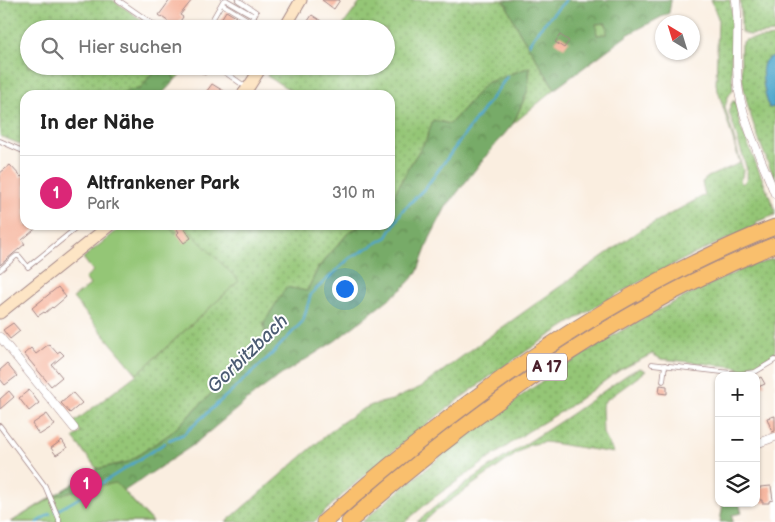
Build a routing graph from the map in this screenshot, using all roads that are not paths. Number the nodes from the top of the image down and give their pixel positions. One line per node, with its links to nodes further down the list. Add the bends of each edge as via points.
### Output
1 (118, 0): 8 (lane)
2 (226, 0): 6 (lane); 7 (lane)
3 (238, 0): 7 (lane, via 256,12)
4 (301, 0): 12 (main road)
5 (736, 0): 19 (street, via 740,93 754,143)
6 (222, 4): 9 (lane); 10 (lane)
7 (254, 16): 11 (lane)
8 (147, 20)
9 (212, 20)
10 (242, 20)
11 (251, 20)
12 (290, 20)
13 (226, 75): 15 (lane)
14 (255, 75): 16 (main road)
15 (243, 90)
16 (246, 90)
17 (0, 141): 18 (lane)
18 (20, 150)
19 (775, 194)
20 (768, 229): 36 (highway, A 17, via 641,290 541,351 427,434)
21 (74, 230): 24 (lane, via 28,267 16,256)
22 (104, 230): 25 (main road)
23 (771, 247): 37 (highway, A 17, via 658,301 578,347 467,425)
24 (0, 270)
25 (0, 313)
26 (0, 337): 32 (street)
27 (775, 360): 29 (lane, via 755,372 740,374)
28 (652, 364): 29 (lane)
29 (665, 365): 30 (lane)
30 (663, 381)
31 (0, 426): 35 (lane, via 45,486)
32 (74, 428)
33 (775, 437): 34 (street)
34 (760, 443)
35 (59, 522)
36 (324, 522)
37 (349, 522)

